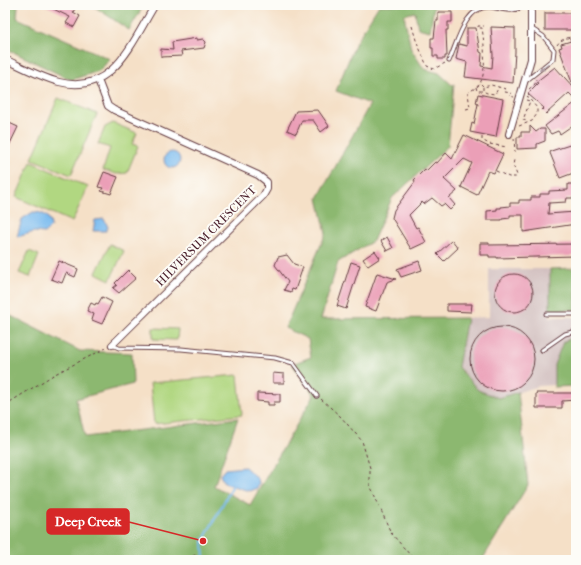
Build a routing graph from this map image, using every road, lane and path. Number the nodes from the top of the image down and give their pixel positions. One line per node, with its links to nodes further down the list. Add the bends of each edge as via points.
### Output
1 (155, 5): 12 (street, via 122,60 112,71)
2 (526, 5): 10 (lane, via 513,10 504,11 490,7 475,11 463,27)
3 (532, 5): 6 (street)
4 (412, 26): 10 (path, via 427,66 434,69)
5 (484, 26): 14 (path, via 478,26 482,28 484,40)
6 (532, 29): 13 (street, via 531,59); 13 (lane, one-way to 13, via 544,36 554,50 553,59)
7 (576, 29): 8 (path, via 572,36 560,41)
8 (557, 47)
9 (5, 59): 12 (street, via 58,82 74,85)
10 (449, 61)
11 (537, 76): 21 (path, via 535,84 526,92)
12 (98, 80): 34 (street, HILVERSUM CRESCENT, via 108,106 114,110 258,175 267,182 267,189 262,196)
13 (526, 82): 25 (street)
14 (480, 84): 15 (path); 16 (path)
15 (476, 87): 18 (path, via 477,91); 22 (path, via 468,93 470,108)
16 (484, 87): 17 (path); 18 (path)
17 (500, 87): 18 (path, via 495,94); 19 (path)
18 (483, 91)
19 (516, 98)
20 (525, 98): 21 (path)
21 (530, 100): 23 (path, via 523,120); 23 (path, via 537,108 537,114 532,121)
22 (466, 110)
23 (526, 122): 24 (path)
24 (516, 128)
25 (511, 134): 28 (path)
26 (482, 137): 27 (path, via 482,140 489,144)
27 (507, 148)
28 (515, 152)
29 (514, 160): 30 (path, via 516,177 509,177)
30 (496, 171)
31 (546, 314): 32 (lane)
32 (576, 314)
33 (576, 331): 35 (lane, via 565,334)
34 (112, 345): 36 (lane, via 119,348 181,349 293,362); 37 (path, via 55,374)
35 (542, 350)
36 (317, 396): 40 (path, via 341,417 362,441 370,468 370,485 391,533 411,556)
37 (5, 405)
38 (189, 560): 39 (path, via 194,555)
39 (205, 560)
40 (410, 560)

